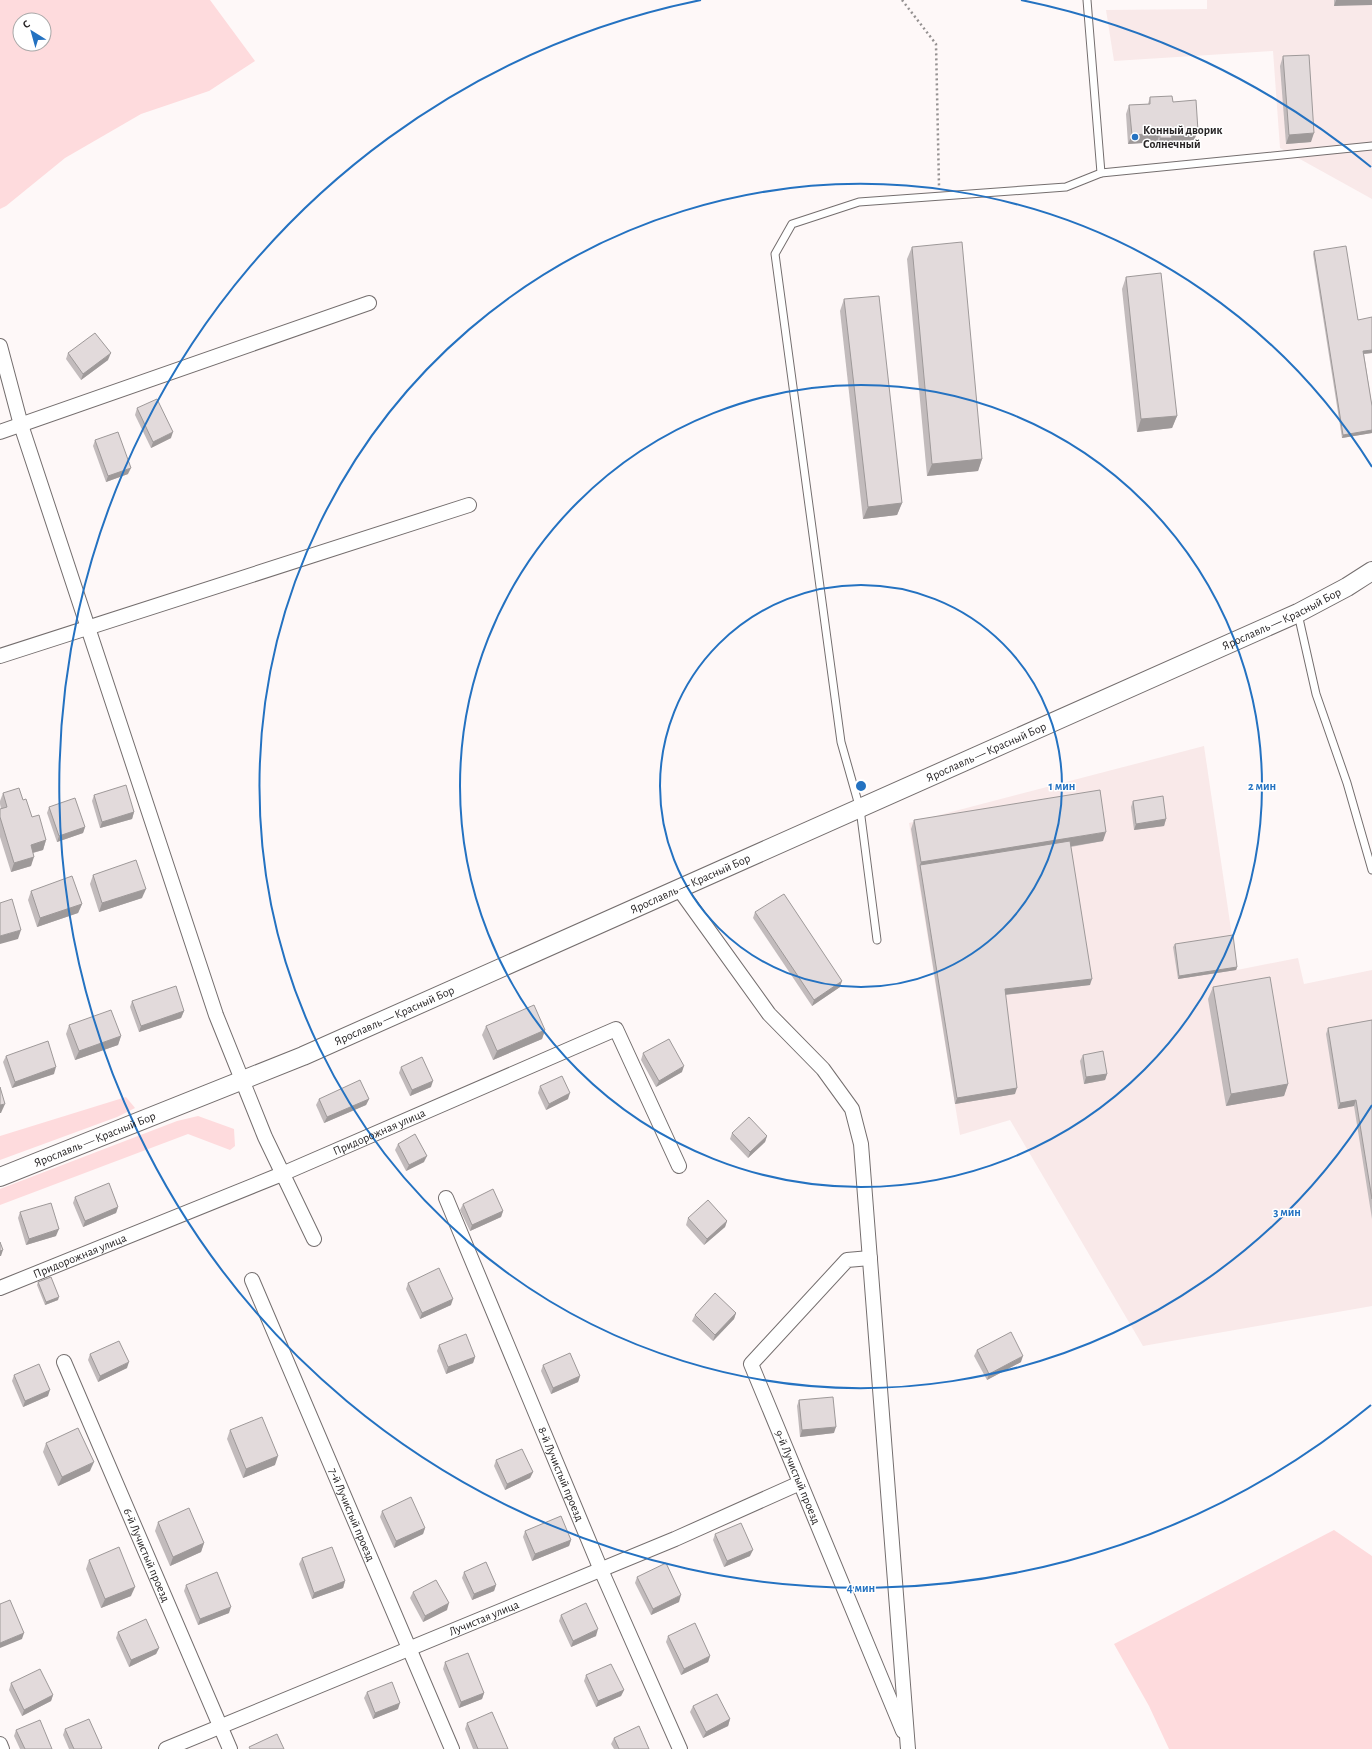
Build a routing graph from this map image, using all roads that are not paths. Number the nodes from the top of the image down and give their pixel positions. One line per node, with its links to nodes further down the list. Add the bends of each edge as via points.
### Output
1 (1087, 0): 3 (lane)
2 (1372, 146): 3 (lane)
3 (1101, 173): 13 (lane, via 1066,188 859,202 792,224 775,254 841,742)
4 (369, 303): 6 (street)
5 (0, 346): 6 (street)
6 (21, 425): 7 (street); 11 (street)
7 (0, 432)
8 (470, 505): 11 (street)
9 (1372, 571): 10 (street, Ярославль — Красный Бор)
10 (1298, 613): 13 (street, Ярославль — Красный Бор); 14 (lane, via 1316,694 1347,783)
11 (87, 627): 12 (street); 17 (street, via 216,1015)
12 (0, 656)
13 (860, 809): 15 (street, Ярославль — Красный Бор); 16 (lane)
14 (1372, 870)
15 (679, 889): 17 (street, Ярославль — Красный Бор, via 303,1056); 23 (street, via 769,1014 823,1069 852,1109 861,1144)
16 (877, 940)
17 (242, 1080): 19 (street); 20 (street, Ярославль — Красный Бор)
18 (679, 1166): 19 (street, Придорожная улица, via 616,1029)
19 (282, 1174): 22 (street); 25 (street, Придорожная улица)
20 (0, 1177)
21 (446, 1198): 28 (street, 8-й Лучистый проезд)
22 (314, 1239)
23 (870, 1258): 27 (street, 9-й Лучистый проезд, via 847,1260 751,1364); 32 (street)
24 (252, 1280): 29 (street, 7-й Лучистый проезд)
25 (0, 1288)
26 (64, 1362): 30 (street, 6-й Лучистый проезд)
27 (800, 1483): 28 (street, Лучистая улица); 32 (street, 9-й Лучистый проезд)
28 (601, 1570): 29 (street, Лучистая улица); 37 (street, 8-й Лучистый проезд)
29 (409, 1649): 30 (street, Лучистая улица); 36 (street, 7-й Лучистый проезд)
30 (221, 1726): 34 (street, Лучистая улица); 35 (street, 6-й Лучистый проезд)
31 (0, 1744): 33 (street)
32 (908, 1746)
33 (2, 1749)
34 (166, 1749)
35 (230, 1749)
36 (452, 1749)
37 (680, 1749)

